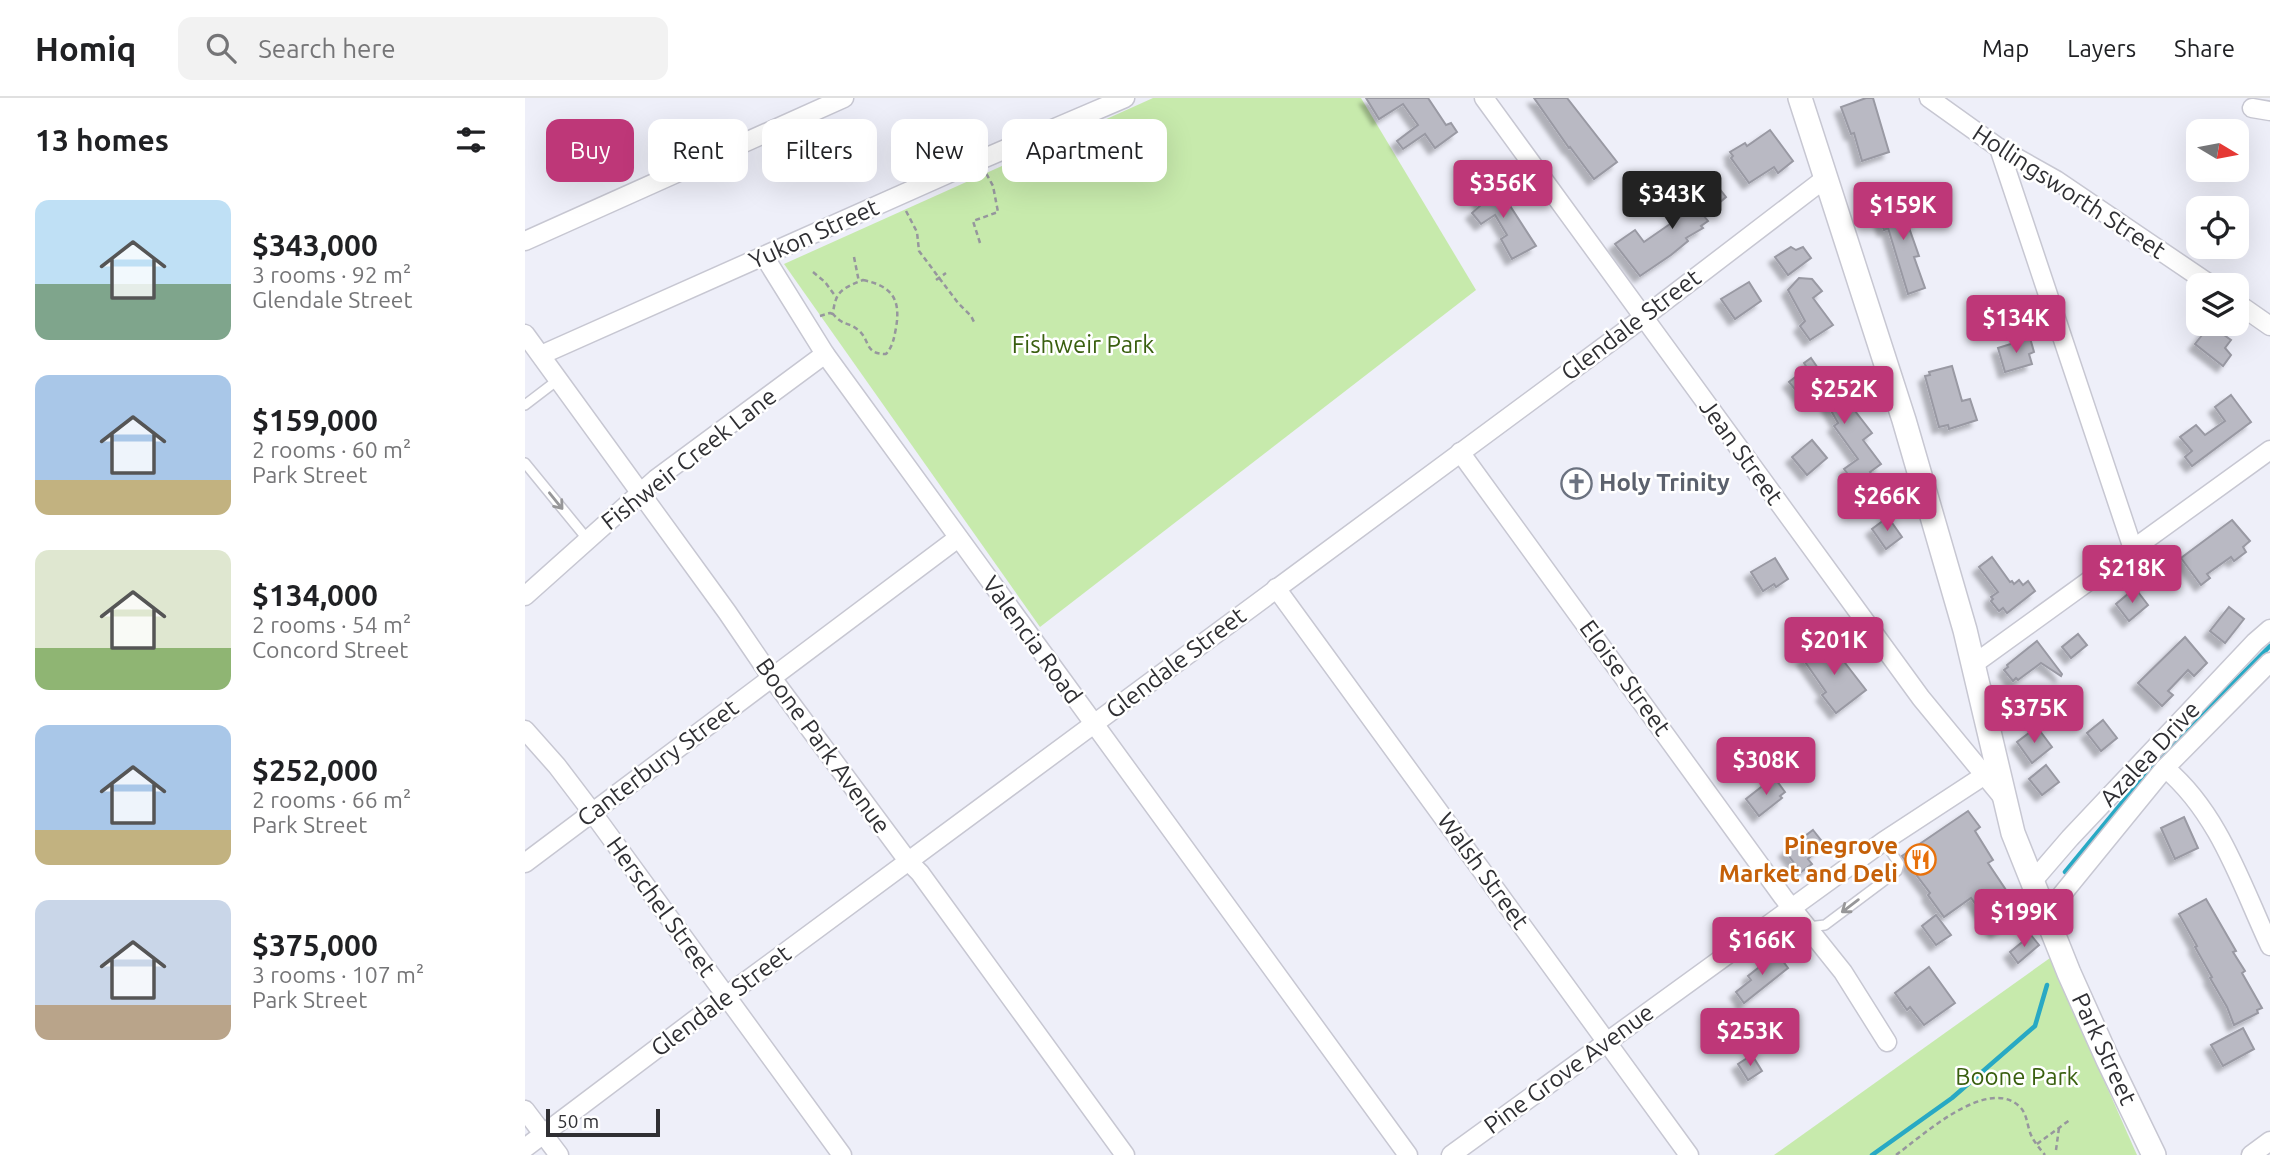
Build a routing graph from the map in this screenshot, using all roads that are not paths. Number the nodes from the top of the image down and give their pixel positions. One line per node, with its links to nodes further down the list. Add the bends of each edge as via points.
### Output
1 (845, 98): 8 (street)
2 (1125, 98): 9 (street, Yukon Street)
3 (1484, 98): 12 (street, Jean Street)
4 (1929, 98): 6 (street, Hollingsworth Street)
5 (1803, 100): 7 (street, Park Street)
6 (2000, 148): 10 (street, Hollingsworth Street, via 2056,180); 25 (street)
7 (1827, 177): 12 (street, Glendale Street); 30 (street, Park Street, via 1904,420)
8 (525, 241)
9 (764, 256): 15 (street, Yukon Street); 16 (street, Valencia Road)
10 (2193, 273)
11 (2249, 311): 13 (street)
12 (1644, 317): 20 (street, Glendale Street); 35 (street, Jean Street, via 1913,687)
13 (2270, 326)
14 (525, 334): 15 (street, Boone Park Avenue)
15 (541, 355): 17 (street, Boone Park Avenue)
16 (825, 355): 22 (street, Fishweir Creek Lane); 23 (street, Valencia Road)
17 (559, 379): 18 (lane); 22 (street, Boone Park Avenue)
18 (525, 405)
19 (2270, 450): 25 (street)
20 (1460, 452): 26 (street, Glendale Street); 41 (street, Eloise Street)
21 (525, 463): 24 (lane, one-way to 24)
22 (641, 492): 24 (street, Fishweir Creek Lane); 31 (street, Boone Park Avenue)
23 (958, 538): 31 (street, Canterbury Street); 32 (street, Valencia Road)
24 (588, 540): 27 (street, Fishweir Creek Lane)
25 (2133, 549): 30 (street)
26 (1276, 589): 32 (street, Glendale Street); 46 (street, Walsh Street)
27 (525, 596)
28 (2270, 629): 40 (street, Azalea Drive)
29 (2270, 662): 34 (street, Azalea Drive)
30 (1973, 664): 35 (street, Park Street)
31 (772, 678): 36 (street, Canterbury Street); 38 (street, Boone Park Avenue)
32 (1093, 725): 38 (street, Glendale Street); 55 (street, Valencia Road)
33 (525, 730): 36 (street, Herschel Street)
34 (2165, 768): 42 (street, Azalea Drive); 44 (street, via 2214,825)
35 (1990, 771): 37 (street, Pine Grove Avenue); 40 (street, Park Street, via 2005,800)
36 (592, 812): 39 (street, Canterbury Street); 45 (street, Herschel Street)
37 (1884, 841): 41 (street, Pine Grove Avenue); 43 (lane, one-way to 43, via 1899,864 1897,871 1825,925)
38 (908, 861): 45 (street, Glendale Street); 54 (street, Boone Park Avenue)
39 (525, 863)
40 (2032, 881): 42 (street, Park Street)
41 (1792, 906): 43 (street, Eloise Street); 46 (street, Pine Grove Avenue)
42 (2046, 914): 58 (street, Park Street)
43 (1808, 927): 47 (street, Eloise Street)
44 (2270, 946)
45 (726, 996): 49 (street, Glendale Street); 53 (street, Herschel Street)
46 (1608, 1041): 56 (street, Pine Grove Avenue); 57 (street, Walsh Street)
47 (1887, 1042)
48 (525, 1110): 49 (street)
49 (544, 1135): 51 (street, Glendale Street); 52 (street)
50 (2270, 1141): 59 (street)
51 (525, 1148)
52 (559, 1155)
53 (842, 1155)
54 (1125, 1155)
55 (1408, 1155)
56 (1451, 1155)
57 (1689, 1155)
58 (2154, 1155)
59 (2251, 1155)

